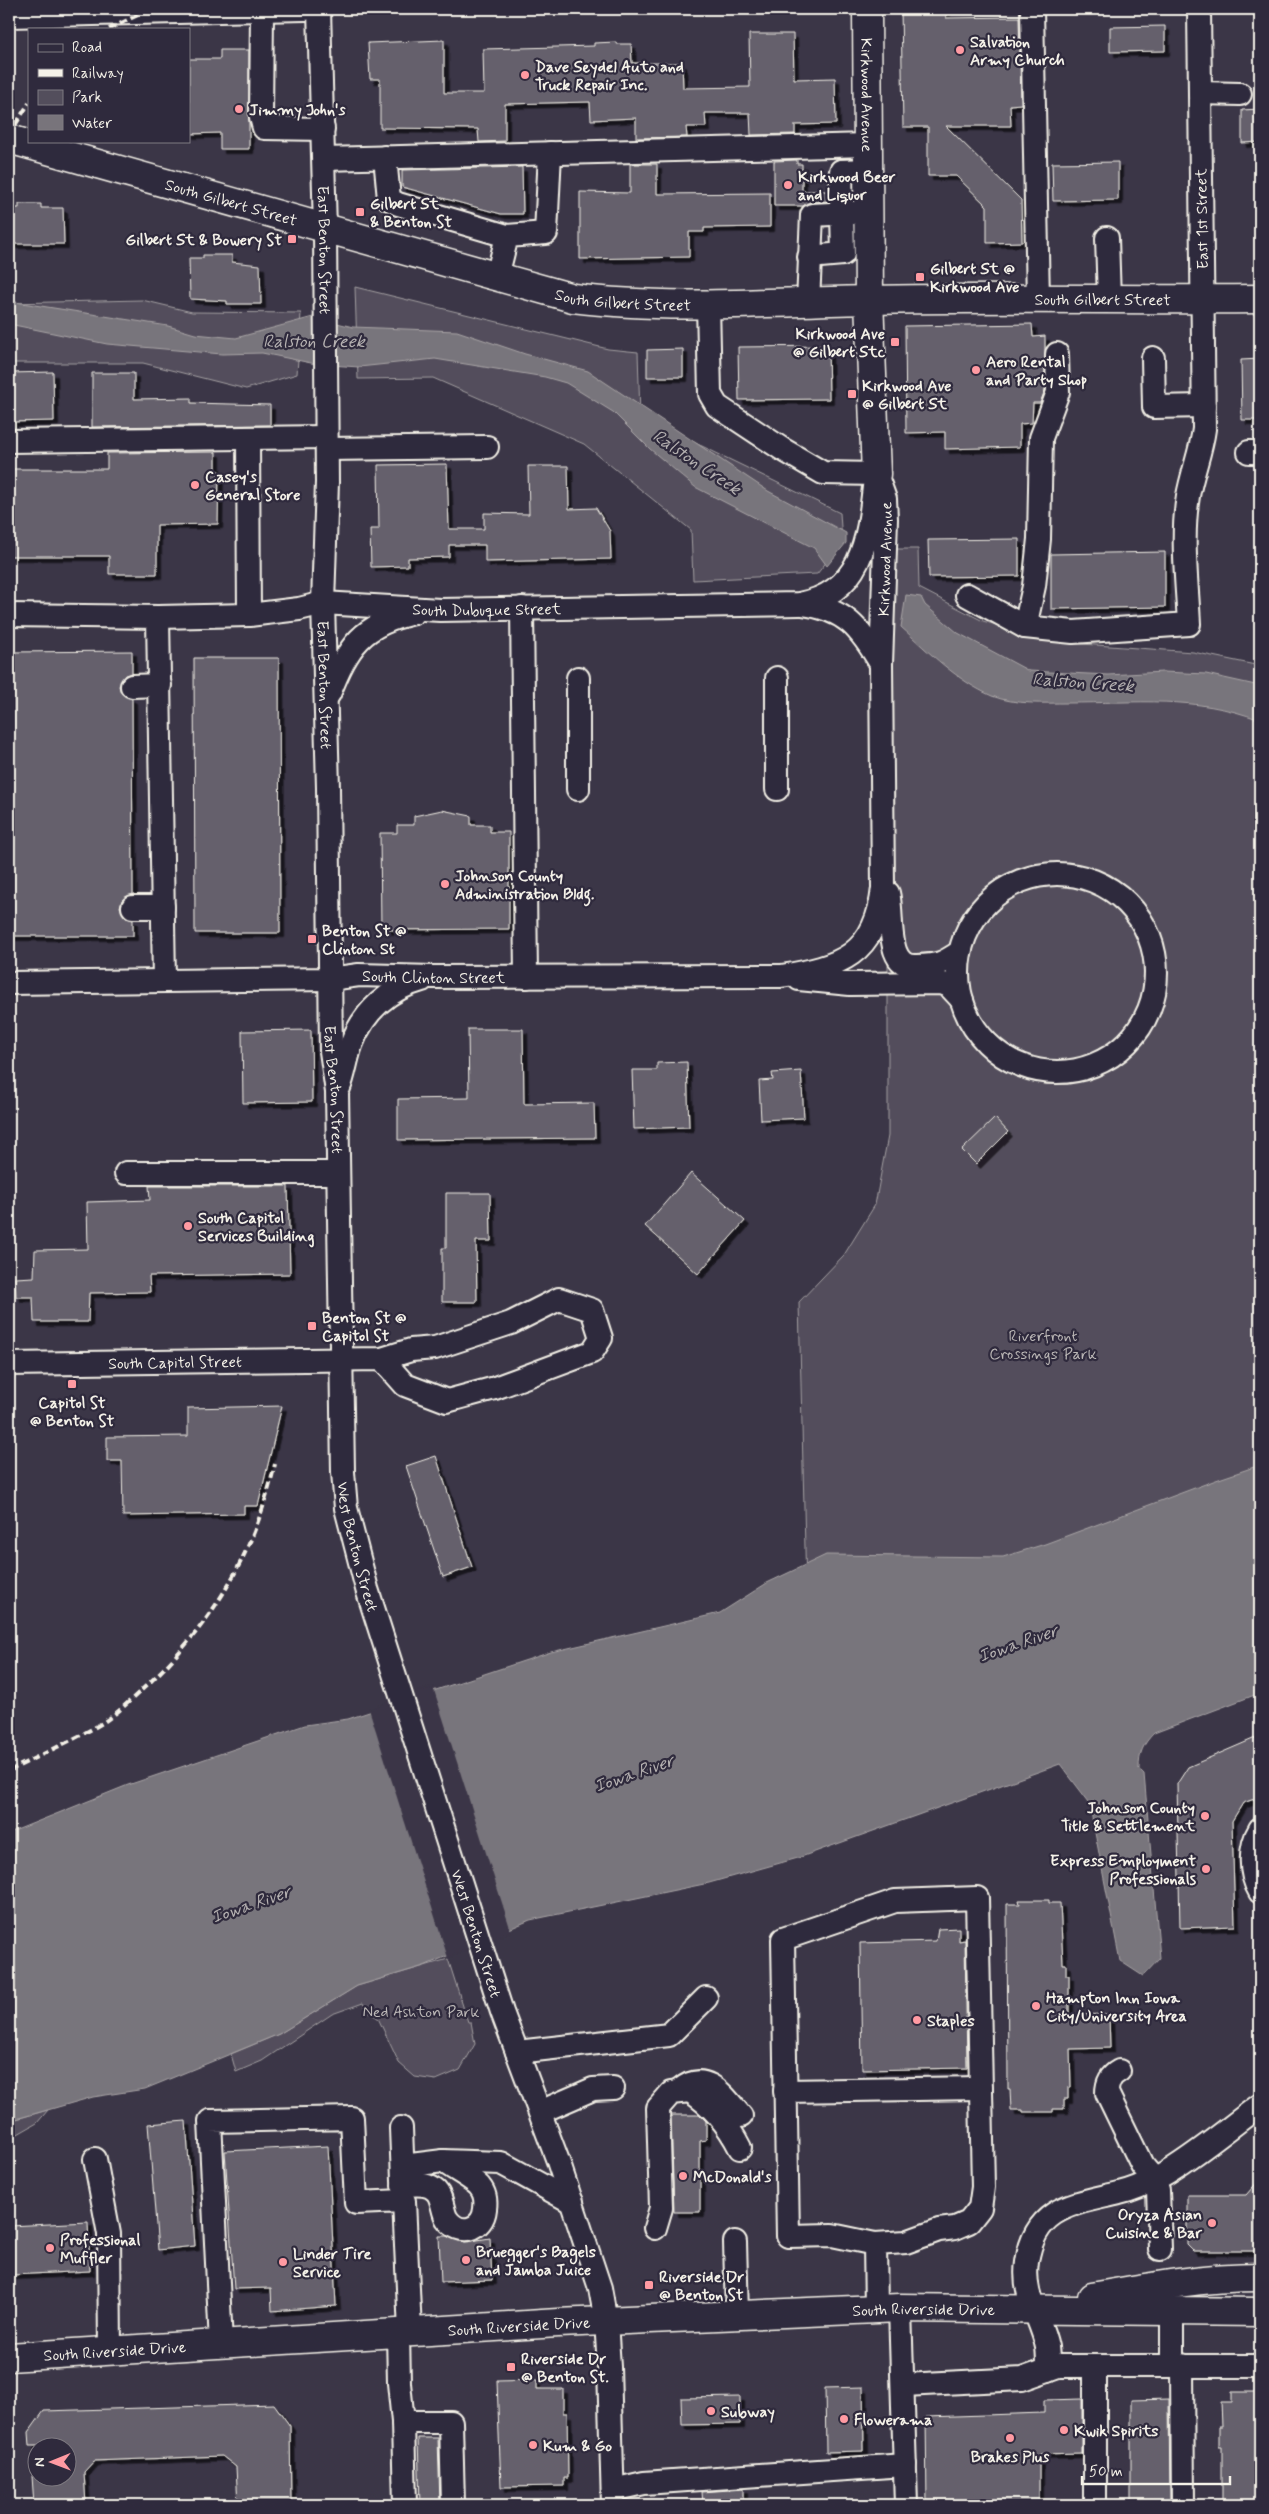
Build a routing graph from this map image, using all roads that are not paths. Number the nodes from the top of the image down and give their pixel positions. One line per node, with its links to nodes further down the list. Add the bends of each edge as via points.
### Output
1 (305, 9): 6 (street)
2 (319, 9): 10 (street, East Benton Street)
3 (867, 9): 15 (main road, Kirkwood Avenue)
4 (1032, 9): 27 (street)
5 (1199, 9): 8 (street, East 1st Street)
6 (262, 11): 7 (street); 10 (street, via 261,117 264,128)
7 (9, 16)
8 (1200, 93): 9 (street); 25 (street, East 1st Street)
9 (1240, 94)
10 (323, 129): 16 (street, East Benton Street)
11 (9, 139): 19 (main road, South Gilbert Street)
12 (821, 147): 13 (street); 15 (street); 17 (street, via 822,161)
13 (550, 153): 14 (street); 20 (street, via 546,234)
14 (385, 157): 16 (street); 20 (street, via 389,199)
15 (868, 158): 17 (street); 18 (main road, Kirkwood Avenue)
16 (324, 159): 19 (street, East Benton Street)
17 (841, 171): 18 (street)
18 (856, 213): 22 (street, via 842,254); 22 (street, via 812,215); 26 (main road, Kirkwood Avenue)
19 (325, 230): 23 (main road, South Gilbert Street); 36 (street, East Benton Street)
20 (507, 236): 23 (street)
21 (1107, 238): 28 (street)
22 (809, 257): 29 (street)
23 (498, 277): 30 (main road, South Gilbert Street, via 573,298 657,305)
24 (1260, 298): 25 (main road, South Gilbert Street)
25 (1202, 299): 28 (main road, South Gilbert Street); 33 (street, East 1st Street)
26 (869, 300): 27 (main road, South Gilbert Street); 29 (main road, South Gilbert Street); 38 (main road, Kirkwood Avenue)
27 (1038, 300): 28 (main road, South Gilbert Street)
28 (1108, 300)
29 (808, 302): 30 (main road, South Gilbert Street)
30 (708, 304): 38 (street, via 710,394 717,406 823,473)
31 (1057, 354): 47 (street, via 1058,392 1041,438 1040,531 1034,586)
32 (1153, 358): 33 (street, via 1154,407)
33 (1204, 406): 47 (street, East 1st Street, via 1202,448 1188,497 1185,538 1190,624 1073,632)
34 (248, 438): 35 (street); 36 (street); 45 (street)
35 (9, 441)
36 (327, 443): 37 (street); 40 (street, East Benton Street)
37 (487, 447)
38 (876, 474): 41 (street, South Dubuque Street, via 866,543 850,577 829,595); 48 (street, Kirkwood Avenue, via 885,499 886,519)
39 (967, 595): 47 (street)
40 (323, 603): 43 (street, South Dubuque Street); 45 (street, South Dubuque Street); 53 (street, East Benton Street)
41 (799, 604): 42 (street, South Dubuque Street); 48 (street, via 819,606 850,621 867,640)
42 (522, 608): 43 (street, South Dubuque Street); 62 (street)
43 (440, 610): 53 (street, via 396,617 372,627 356,640 342,663)
44 (9, 615): 46 (street, South Dubuque Street)
45 (249, 615): 46 (street, South Dubuque Street)
46 (158, 617): 51 (street)
47 (1025, 627)
48 (880, 664): 56 (street, Kirkwood Avenue)
49 (578, 678): 54 (street)
50 (777, 678): 55 (street)
51 (160, 685): 52 (street); 58 (street)
52 (132, 686)
53 (326, 702): 64 (street, East Benton Street)
54 (578, 789)
55 (777, 789)
56 (883, 868): 59 (street, Kirkwood Avenue, via 876,921 870,934); 60 (street, via 897,958 910,967 939,965)
57 (133, 907): 58 (street)
58 (163, 908): 65 (street)
59 (853, 952): 61 (street, South Clinton Street, via 835,964 817,970)
60 (960, 952): 67 (street, via 958,970); 67 (street, via 975,918 990,900 1010,886 1032,877 1078,876 1101,884 1121,897 1137,914 1155,957 1156,980 1152,1003 1128,1042 1111,1057 1090,1067 1057,1072 1025,1068 1000,1054 975,1029)
61 (781, 976): 62 (street, South Clinton Street); 67 (street, via 850,984 939,983 948,986)
62 (526, 977): 63 (street, South Clinton Street)
63 (433, 978): 64 (street, South Clinton Street, via 360,975); 68 (street, via 393,992 373,1007 352,1043)
64 (330, 980): 65 (street, South Clinton Street); 68 (street, East Benton Street, via 330,1051)
65 (164, 981): 66 (street, South Clinton Street)
66 (9, 983)
67 (962, 1000)
68 (338, 1092): 70 (street, East Benton Street)
69 (126, 1173): 70 (street)
70 (338, 1173): 72 (street, East Benton Street)
71 (382, 1359): 71 (street, South Capitol Street, via 445,1345 511,1323 559,1299 592,1310 601,1338 592,1352 447,1402 405,1385); 72 (street, South Capitol Street)
72 (343, 1360): 73 (street, South Capitol Street); 77 (street, West Benton Street, via 346,1508 367,1589)
73 (9, 1364)
74 (1260, 1829): 75 (street, via 1255,1837 1252,1871)
75 (1260, 1892)
76 (706, 1998): 77 (street, via 669,2035)
77 (517, 2052): 84 (street, West Benton Street)
78 (1119, 2071): 90 (street, via 1107,2085 1108,2099 1142,2165)
79 (613, 2088): 84 (street, via 593,2089)
80 (981, 2088): 82 (street); 82 (street, via 977,1898 895,1902 783,1939); 95 (street, via 983,2187 980,2208 975,2217 955,2228 930,2232 906,2242)
81 (680, 2090): 85 (street, via 688,2084 702,2082 711,2085 726,2096); 87 (street, via 695,2094 722,2117); 93 (street, via 670,2093 658,2108 661,2208)
82 (785, 2091): 95 (street, via 788,2236 832,2235)
83 (1260, 2105): 90 (street)
84 (540, 2112): 92 (street, West Benton Street)
85 (741, 2116)
86 (401, 2128): 91 (street)
87 (740, 2148)
88 (95, 2158): 106 (street, via 109,2234)
89 (443, 2161): 91 (street); 91 (street, via 481,2188 486,2207 484,2216 474,2228 466,2230 451,2224 437,2191 426,2184); 92 (street, via 501,2163)
90 (1154, 2179): 96 (street, via 1160,2200); 98 (street, via 1119,2193 1068,2205 1040,2227 1031,2242 1026,2263)
91 (403, 2184): 104 (street); 105 (street, via 356,2203 352,2118 210,2121)
92 (572, 2202): 103 (street, West Benton Street, via 595,2270)
93 (655, 2228)
94 (735, 2242): 102 (street)
95 (875, 2244): 99 (street)
96 (1160, 2249)
97 (1260, 2277): 98 (main road, South Riverside Drive, via 1172,2283)
98 (1032, 2308): 99 (main road, South Riverside Drive); 100 (main road, South Riverside Drive); 111 (street, via 1047,2346)
99 (888, 2309): 102 (main road, South Riverside Drive); 112 (street)
100 (1172, 2311): 101 (main road, South Riverside Drive); 108 (street)
101 (1260, 2312)
102 (738, 2315): 103 (main road, South Riverside Drive)
103 (606, 2321): 104 (main road, South Riverside Drive); 115 (street, West Benton Street)
104 (404, 2333): 105 (main road, South Riverside Drive); 113 (street, via 399,2383)
105 (221, 2344): 106 (main road, South Riverside Drive)
106 (110, 2351): 107 (main road, South Riverside Drive)
107 (9, 2357)
108 (1177, 2365): 109 (street); 110 (street); 120 (street)
109 (1095, 2366): 111 (street, via 1058,2366); 119 (street)
110 (1260, 2366)
111 (1048, 2370): 112 (street, via 1022,2378)
112 (904, 2386): 114 (street)
113 (403, 2422): 116 (street); 117 (street, via 451,2422)
114 (905, 2465): 115 (street, via 644,2483); 118 (street)
115 (613, 2497)
116 (405, 2505)
117 (453, 2505)
118 (906, 2505)
119 (1095, 2505)
120 (1183, 2505)

